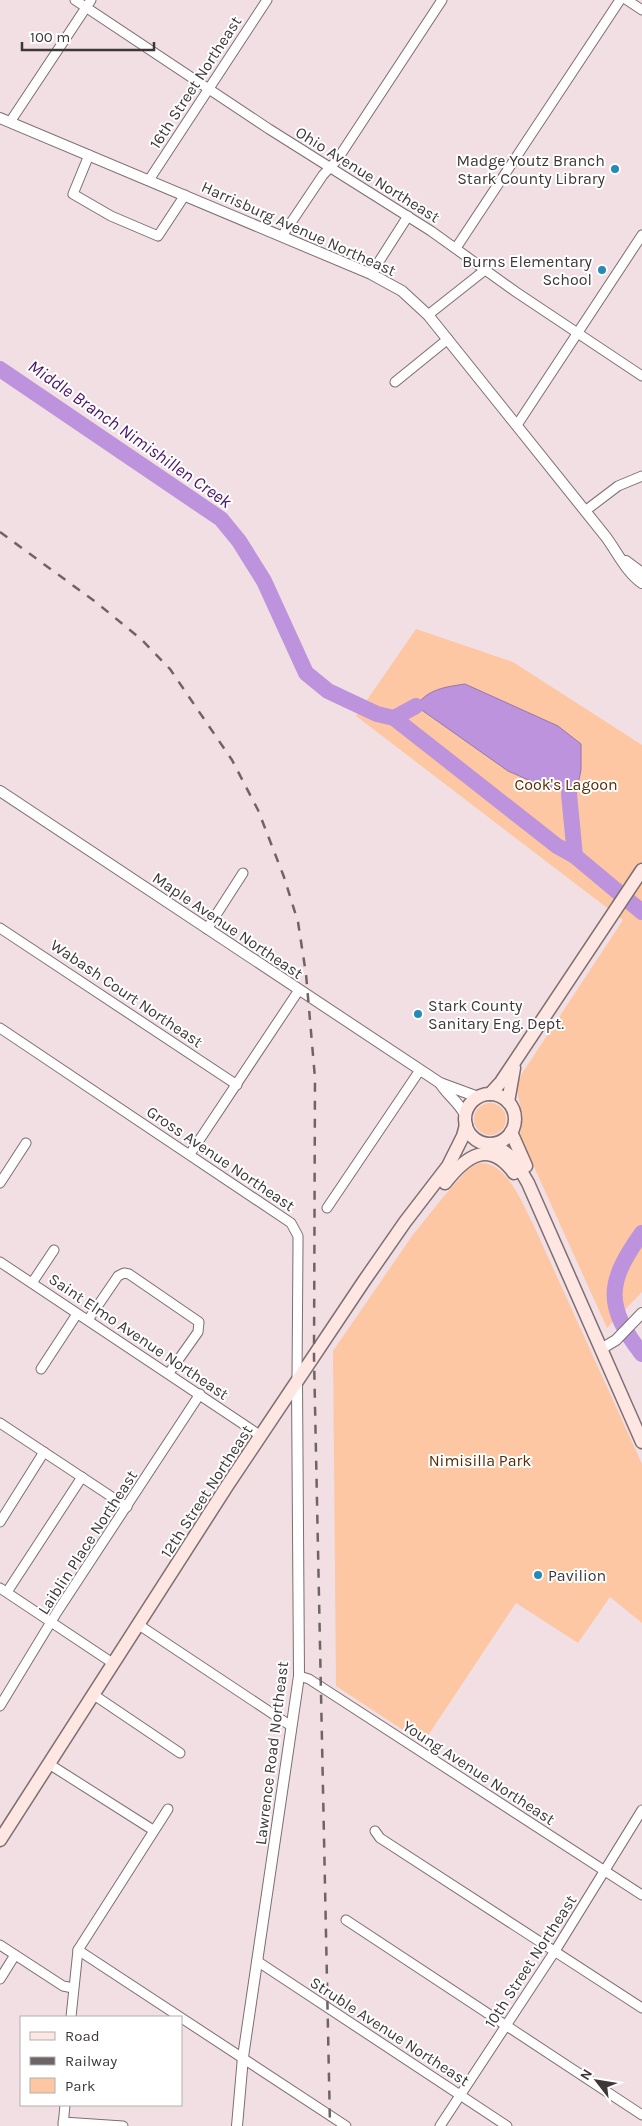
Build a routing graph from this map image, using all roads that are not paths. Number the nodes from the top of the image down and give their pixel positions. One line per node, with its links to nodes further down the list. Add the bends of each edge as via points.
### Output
1 (75, 0): 6 (street, Ohio Avenue Northeast)
2 (267, 0): 8 (street, 16th Street Northeast)
3 (442, 0): 12 (street)
4 (620, 0): 18 (street)
5 (627, 0): 7 (street)
6 (89, 4): 8 (street, Ohio Avenue Northeast); 10 (street)
7 (642, 10)
8 (208, 89): 12 (street, Ohio Avenue Northeast); 13 (street, 16th Street Northeast)
9 (0, 118): 10 (street, Harrisburg Avenue Northeast)
10 (10, 122): 11 (street, Harrisburg Avenue Northeast)
11 (89, 155): 13 (street, Harrisburg Avenue Northeast); 14 (street, via 73,194 111,216 158,236)
12 (330, 167): 15 (street, Ohio Avenue Northeast); 17 (street)
13 (149, 180): 14 (street, Harrisburg Avenue Northeast)
14 (185, 195): 17 (street, Harrisburg Avenue Northeast)
15 (408, 216): 18 (street, Ohio Avenue Northeast); 20 (street)
16 (642, 234): 22 (street)
17 (282, 236): 20 (street, Harrisburg Avenue Northeast)
18 (456, 248): 19 (street, Ohio Avenue Northeast)
19 (484, 270): 21 (street); 22 (street, Ohio Avenue Northeast)
20 (371, 274): 21 (street, Harrisburg Avenue Northeast, via 402,291)
21 (428, 314): 23 (street, Harrisburg Avenue Northeast)
22 (578, 334): 24 (street, Ohio Avenue Northeast); 26 (street)
23 (448, 339): 25 (street); 26 (street, Harrisburg Avenue Northeast)
24 (642, 376)
25 (395, 382)
26 (517, 425): 28 (street, Harrisburg Avenue Northeast)
27 (642, 476): 28 (street, via 618,486)
28 (585, 511): 29 (street, Harrisburg Avenue Northeast)
29 (623, 559): 30 (street, Harrisburg Avenue Northeast); 31 (street, Harrisburg Avenue Northeast, via 625,566)
30 (642, 573)
31 (642, 583)
32 (0, 791): 36 (street, Maple Avenue Northeast)
33 (243, 873): 36 (street)
34 (639, 875): 39 (main road)
35 (0, 928): 42 (street, Wabash Court Northeast)
36 (207, 929): 37 (street, Maple Avenue Northeast)
37 (299, 990): 40 (street, Maple Avenue Northeast); 42 (street)
38 (0, 1028): 49 (street, Gross Avenue Northeast)
39 (514, 1061): 43 (main road); 44 (main road)
40 (420, 1070): 41 (street, Maple Avenue Northeast); 53 (street)
41 (440, 1083): 43 (street, Maple Avenue Northeast); 45 (street, Maple Avenue Northeast, via 459,1103)
42 (237, 1084): 49 (street)
43 (484, 1096): 44 (main road, via 501,1097); 45 (main road, via 469,1106)
44 (508, 1102): 46 (main road, via 515,1118)
45 (466, 1120): 48 (main road, via 473,1137); 50 (main road, 12th Street Northeast, via 463,1136)
46 (511, 1132): 48 (main road, via 505,1139); 52 (main road, via 525,1162)
47 (26, 1144): 51 (street)
48 (490, 1144): 50 (main road, 12th Street Northeast, via 474,1148); 52 (main road, via 514,1159)
49 (190, 1154): 65 (street, Gross Avenue Northeast, via 281,1214 295,1229 298,1245)
50 (448, 1166): 54 (main road, 12th Street Northeast)
51 (0, 1183)
52 (528, 1184): 55 (main road)
53 (327, 1208)
54 (404, 1222): 55 (main road, via 422,1212 460,1165 484,1153 496,1156 507,1165 538,1220); 65 (main road, 12th Street Northeast)
55 (546, 1225): 62 (main road)
56 (54, 1250): 58 (street)
57 (0, 1262): 58 (street, Saint Elmo Avenue Northeast)
58 (32, 1283): 60 (street, Saint Elmo Avenue Northeast)
59 (642, 1313): 62 (street, via 616,1340)
60 (78, 1314): 61 (street, Saint Elmo Avenue Northeast); 63 (street)
61 (88, 1320): 64 (street, Saint Elmo Avenue Northeast); 64 (street, via 118,1276 129,1274 200,1324 198,1332)
62 (601, 1349): 69 (main road)
63 (41, 1369)
64 (169, 1373): 66 (street, Saint Elmo Avenue Northeast)
65 (297, 1382): 68 (main road, 12th Street Northeast); 78 (street, Lawrence Road Northeast)
66 (200, 1394): 68 (street, Saint Elmo Avenue Northeast); 72 (street, Laiblin Place Northeast)
67 (0, 1423): 70 (street)
68 (261, 1436): 76 (main road, 12th Street Northeast)
69 (642, 1442)
70 (44, 1452): 71 (street); 73 (street)
71 (82, 1477): 72 (street); 74 (street)
72 (127, 1507): 75 (street, Laiblin Place Northeast)
73 (0, 1522)
74 (4, 1590): 75 (street)
75 (52, 1622): 77 (street); 80 (street, Laiblin Place Northeast)
76 (139, 1626): 77 (main road, 12th Street Northeast); 81 (street)
77 (114, 1664): 79 (main road, 12th Street Northeast)
78 (299, 1676): 81 (street, Lawrence Road Northeast); 89 (street, Young Avenue Northeast)
79 (94, 1695): 82 (street); 83 (main road, 12th Street Northeast)
80 (0, 1706)
81 (291, 1726): 96 (street, Lawrence Road Northeast)
82 (180, 1753)
83 (49, 1764): 86 (street); 88 (main road, 12th Street Northeast)
84 (168, 1808): 86 (street)
85 (642, 1810): 89 (street, 10th Street Northeast)
86 (153, 1830): 93 (street)
87 (375, 1831): 94 (street, via 380,1838)
88 (0, 1840)
89 (604, 1870): 90 (street, Young Avenue Northeast); 94 (street, 10th Street Northeast)
90 (642, 1895)
91 (346, 1920): 103 (street)
92 (0, 1945): 95 (street)
93 (78, 1950): 98 (street); 101 (street)
94 (555, 1951): 99 (street); 103 (street, 10th Street Northeast)
95 (15, 1955): 97 (street); 98 (street, via 63,1986)
96 (257, 1961): 104 (street, Lawrence Road Northeast); 105 (street, Struble Avenue Northeast)
97 (0, 1979)
98 (73, 1988): 100 (street)
99 (642, 2008)
100 (71, 2016)
101 (180, 2016)
102 (182, 2017): 104 (street)
103 (506, 2026): 105 (street, 10th Street Northeast); 107 (street)
104 (243, 2057): 110 (street, Lawrence Road Northeast); 111 (street)
105 (460, 2095): 112 (street, 10th Street Northeast); 113 (street, Struble Avenue Northeast)
106 (65, 2106): 108 (street)
107 (642, 2114)
108 (63, 2124): 109 (street)
109 (123, 2126)
110 (237, 2126)
111 (346, 2126)
112 (440, 2126)
113 (507, 2126)

